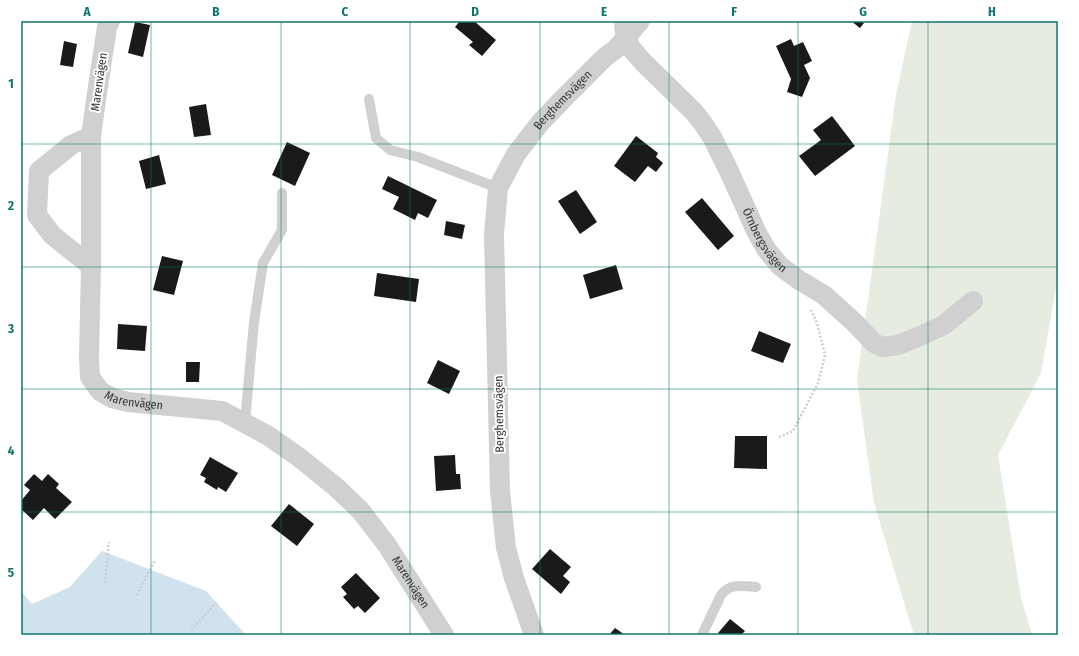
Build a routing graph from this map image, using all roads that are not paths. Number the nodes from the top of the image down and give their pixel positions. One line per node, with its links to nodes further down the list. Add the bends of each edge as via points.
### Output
1 (110, 21): 5 (street, Marenvägen)
2 (640, 21): 3 (street, Berghemsvägen)
3 (624, 28): 6 (street, Berghemsvägen, via 616,48 540,123 516,154); 9 (street, Örnbergsvägen, via 631,48 694,112 712,137 756,231 780,266 824,295 874,343 882,347 898,346 918,338 944,325)
4 (369, 100): 6 (lane, via 376,138 390,150 418,157)
5 (91, 136): 8 (street, Marenvägen); 8 (street, via 71,145 39,171 37,215 52,235)
6 (498, 188): 13 (street, Berghemsvägen, via 494,241 500,491 506,548)
7 (282, 193): 10 (lane, via 282,230 263,263 254,322)
8 (91, 266): 10 (street, Marenvägen, via 90,377 100,391 112,398 128,402 222,411)
9 (973, 301)
10 (245, 422): 12 (street, Marenvägen, via 300,458 360,510 387,545)
11 (756, 587): 14 (lane, via 738,586 724,590)
12 (444, 635)
13 (534, 635)
14 (702, 635)

